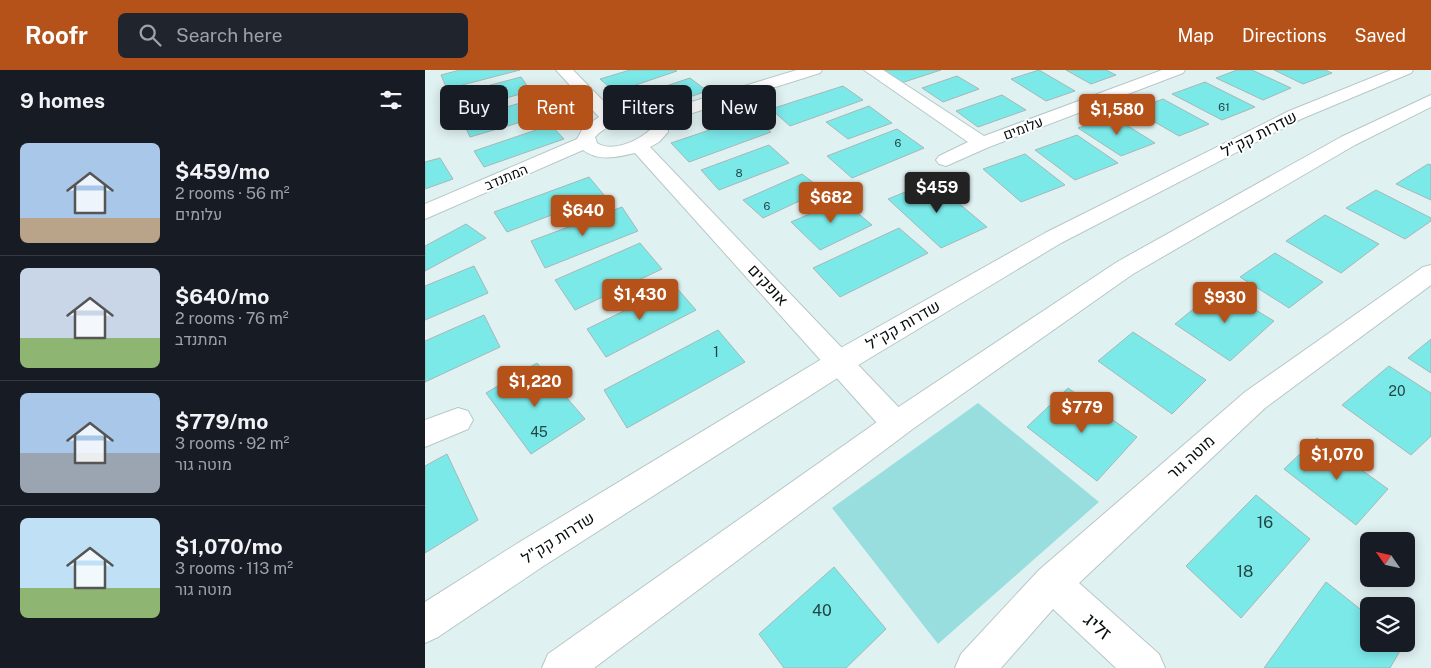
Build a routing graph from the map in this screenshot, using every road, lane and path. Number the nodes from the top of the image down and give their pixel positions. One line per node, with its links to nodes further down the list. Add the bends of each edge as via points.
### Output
1 (564, 70): 8 (street)
2 (813, 70): 7 (street)
3 (872, 70): 12 (street, עלומים)
4 (1177, 70): 12 (street, עלומים)
5 (1405, 70): 17 (street, שדרות קק"ל, via 1295,115 1053,238)
6 (1431, 100): 19 (street, via 1348,141 1125,268)
7 (692, 108)
8 (603, 111)
9 (603, 123): 11 (street, via 589,132)
10 (659, 130): 13 (street)
11 (586, 142): 13 (street, via 606,152); 15 (street, המתנדב)
12 (982, 143): 14 (street, עלומים)
13 (640, 147): 17 (street, אופקים)
14 (946, 160)
15 (425, 212)
16 (1431, 273): 21 (street, מוטה גור, via 1255,400)
17 (840, 362): 19 (street, אופקים); 22 (street, שדרות קק"ל)
18 (458, 420): 20 (street)
19 (896, 424): 23 (street)
20 (425, 434)
21 (1052, 583): 24 (street, מוטה גור); 25 (street, זליג)
22 (425, 624)
23 (563, 668)
24 (975, 668)
25 (1145, 668)

